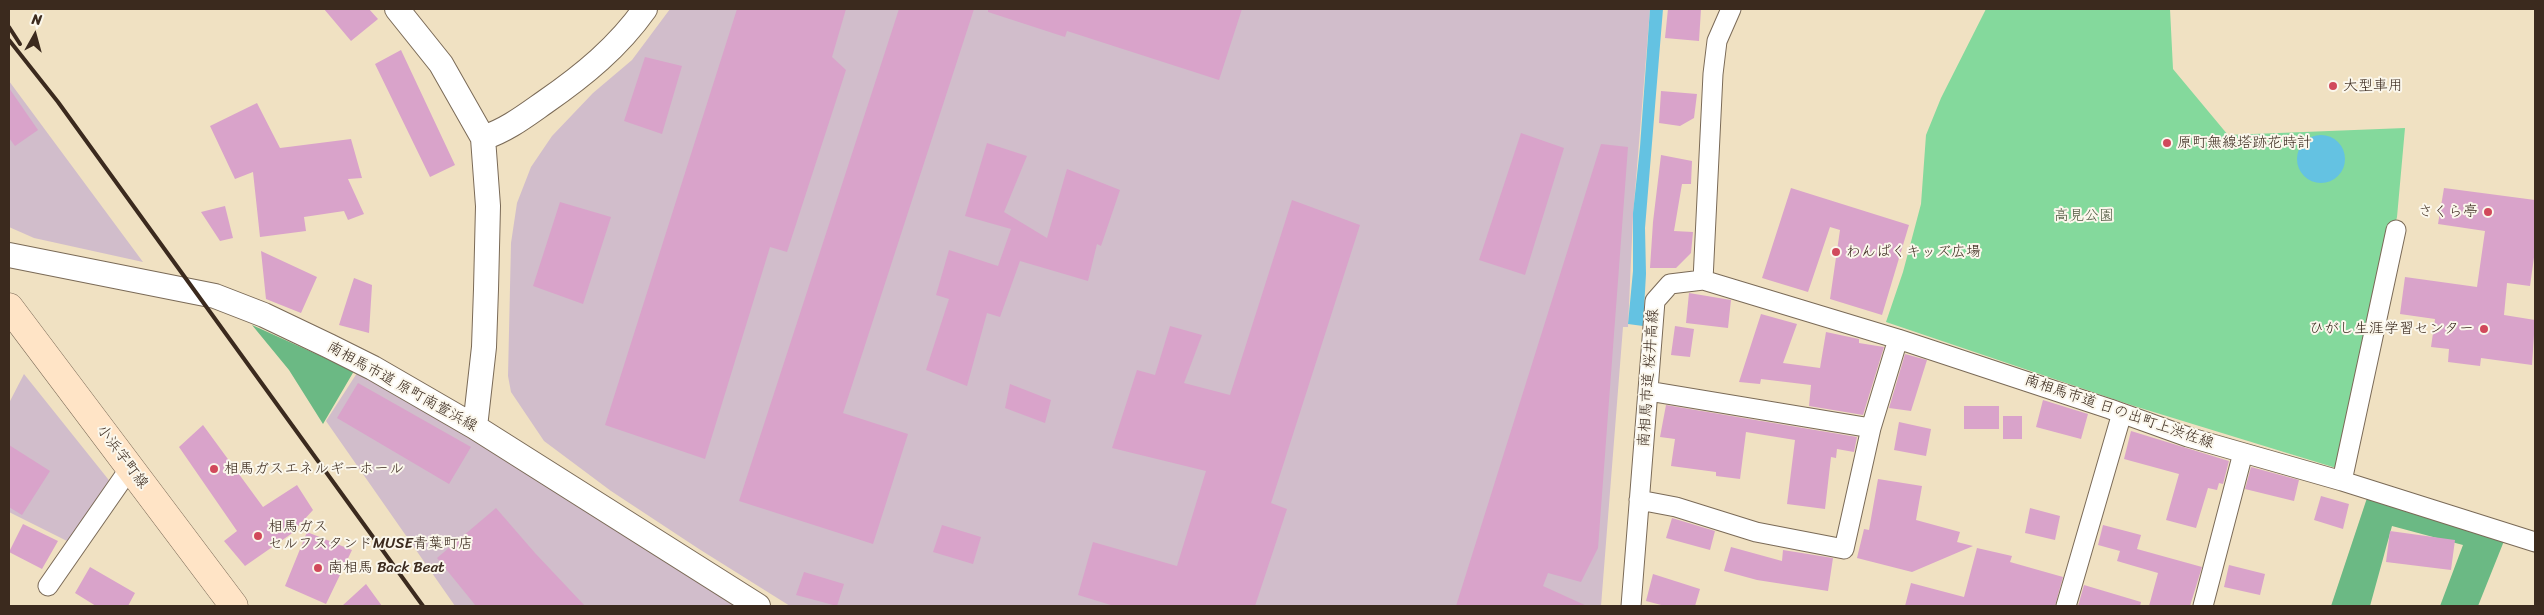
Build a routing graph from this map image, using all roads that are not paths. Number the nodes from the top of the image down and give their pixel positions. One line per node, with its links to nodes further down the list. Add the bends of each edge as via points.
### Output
1 (397, 9): 4 (street, via 441,64)
2 (645, 9): 4 (street, via 629,31 580,78 505,130)
3 (1730, 9): 7 (street, via 1717,41 1713,74)
4 (483, 138): 12 (street, via 488,206 486,289 484,347)
5 (2396, 230): 16 (street)
6 (9, 255): 12 (street, 南相馬市道 原町南萱浜線, via 215,296 236,303 373,368)
7 (1703, 280): 9 (street, 南相馬市道 日の出町上渋佐線); 10 (street, 南相馬市道 桜井高線, via 1670,284 1654,301)
8 (9, 308): 15 (main road, 小浜字町線)
9 (1898, 339): 11 (street, 南相馬市道 日の出町上渋佐線); 13 (street)
10 (1648, 392): 13 (street); 17 (street, 南相馬市道 桜井高線)
11 (2122, 413): 14 (street, 南相馬市道 日の出町上渋佐線); 23 (street)
12 (475, 427): 21 (street, 南相馬市道 原町南萱浜線)
13 (1871, 428): 17 (street, via 1844,549 1756,532 1676,507)
14 (2243, 453): 16 (street, 南相馬市道 日の出町上渋佐線); 24 (street)
15 (130, 468): 19 (street); 20 (main road, 小浜字町線)
16 (2342, 481): 18 (street, 南相馬市道 日の出町上渋佐線)
17 (1639, 500): 22 (street, 南相馬市道 桜井高線)
18 (2535, 542)
19 (48, 586)
20 (234, 606)
21 (758, 606)
22 (1631, 606)
23 (2066, 606)
24 (2203, 606)

